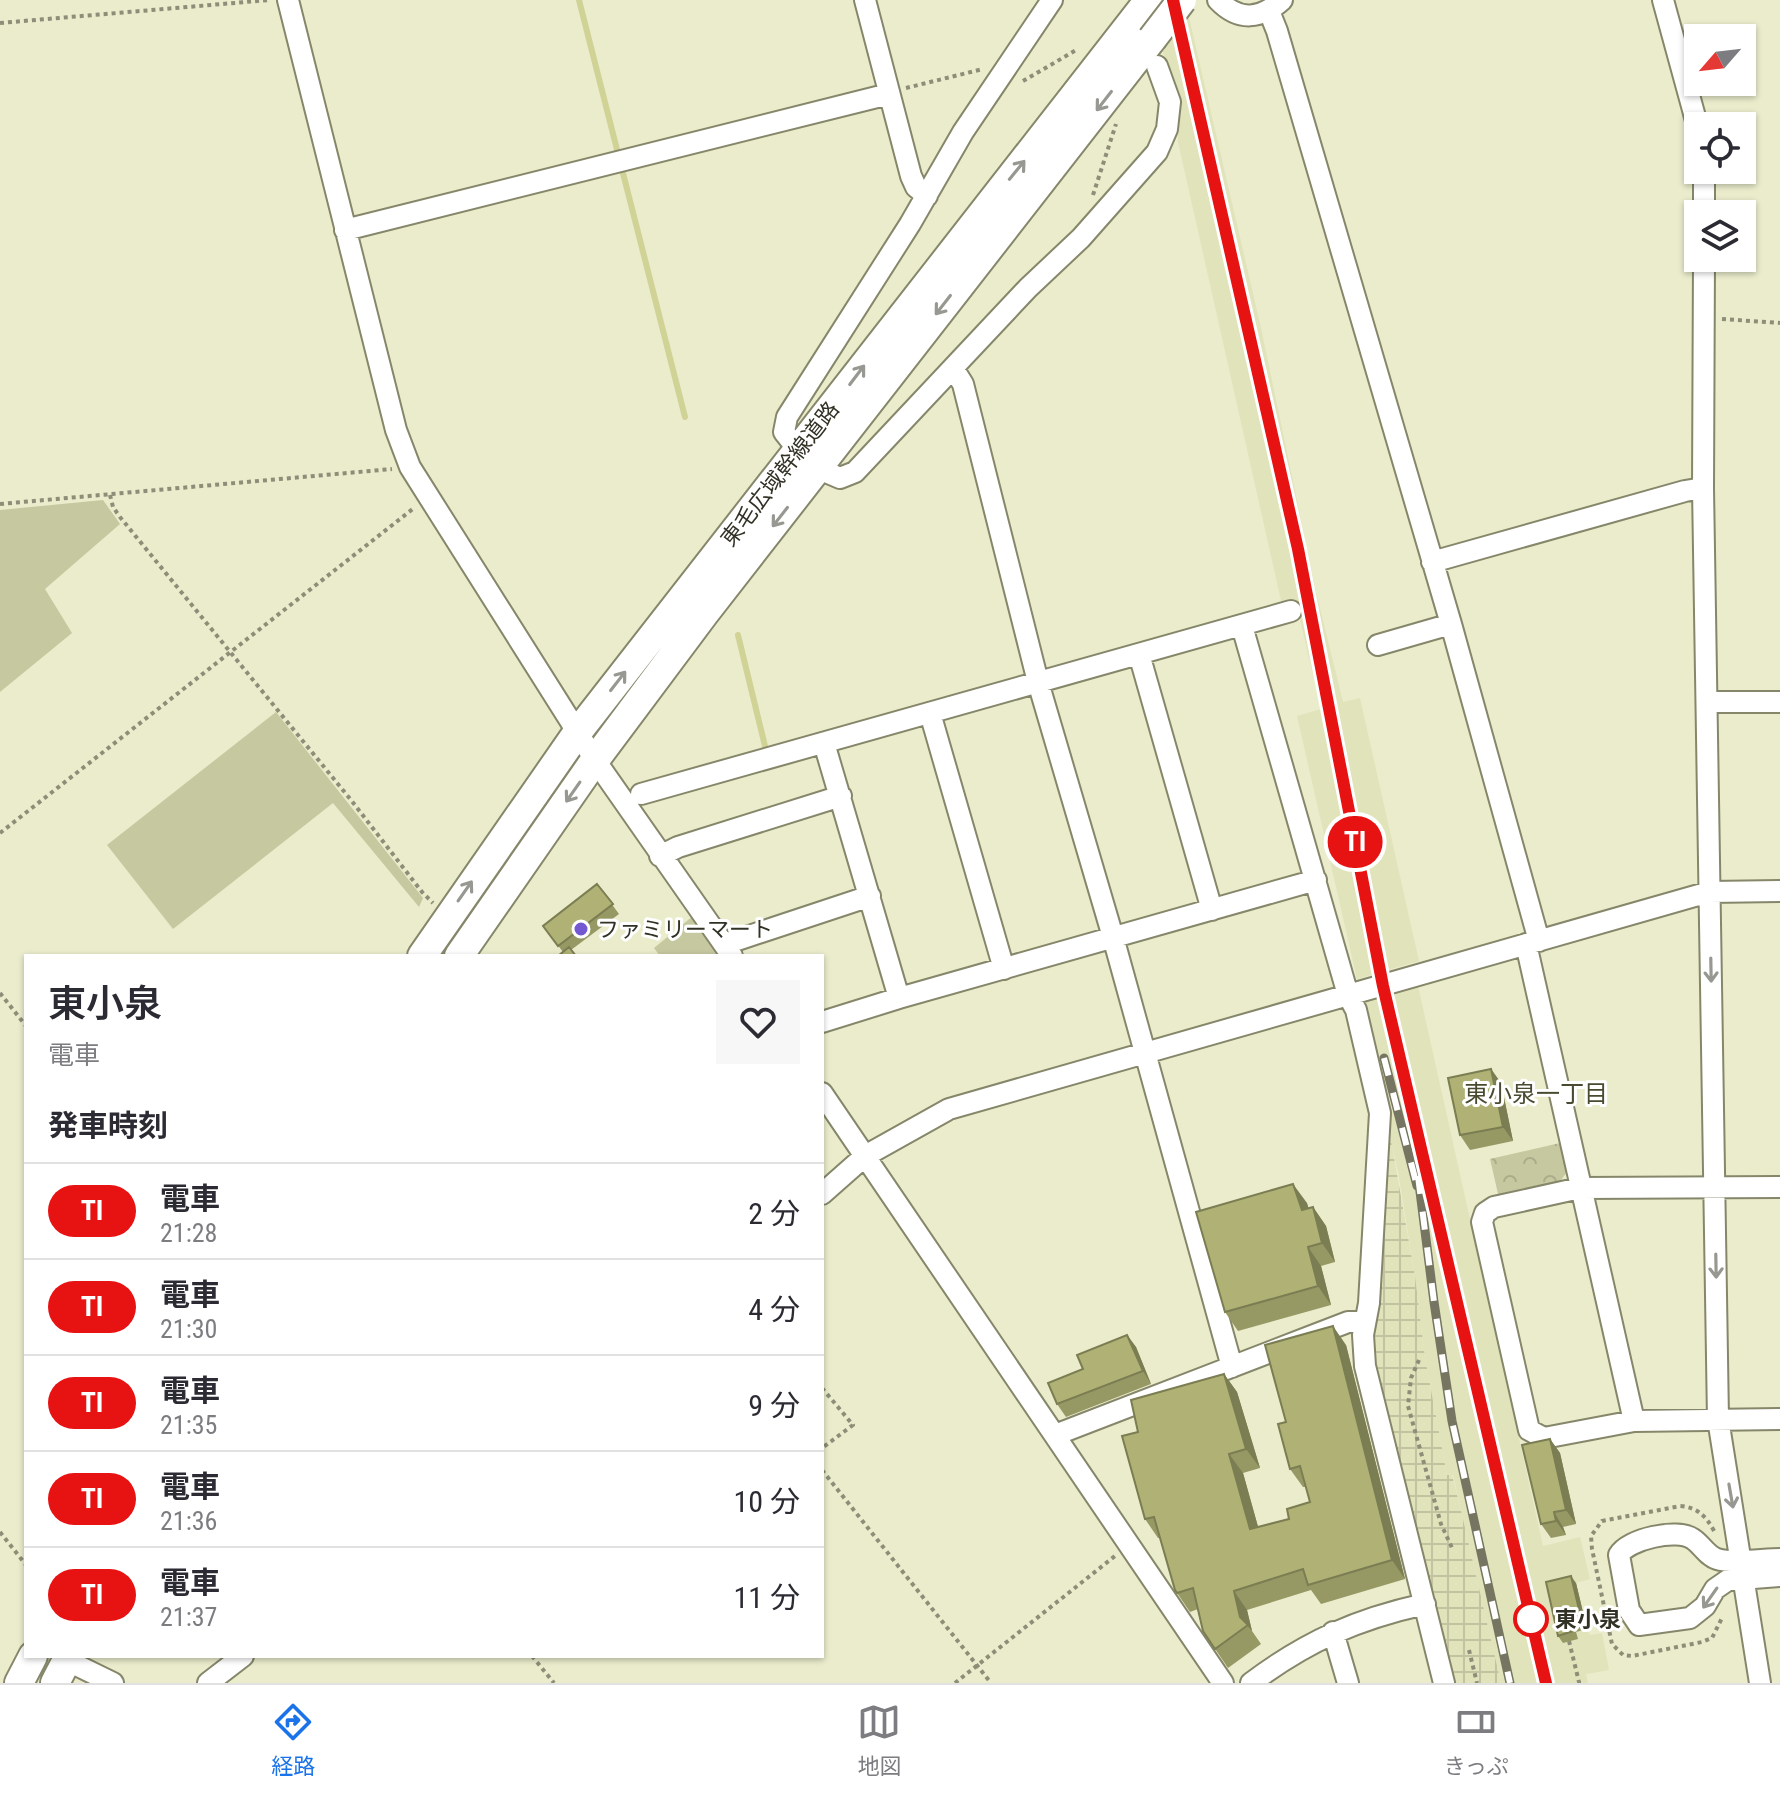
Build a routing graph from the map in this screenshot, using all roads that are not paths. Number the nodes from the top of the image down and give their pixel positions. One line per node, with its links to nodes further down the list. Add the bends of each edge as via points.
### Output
1 (288, 0): 13 (street)
2 (865, 0): 10 (street)
3 (1052, 0): 12 (street, via 1012,75 963,132)
4 (1182, 0): 9 (highway, 東毛広域幹線道路, bridge)
5 (1218, 0): 8 (street, via 1244,16 1257,17)
6 (1663, 0): 11 (street)
7 (1145, 5): 16 (highway, 東毛広域幹線道路, one-way to 7)
8 (1276, 6): 18 (street, via 1277,31)
9 (1155, 53): 15 (street, via 1170,102 1157,152); 16 (highway, 東毛広域幹線道路, one-way to 16)
10 (889, 94): 12 (street, via 911,176); 13 (street)
11 (1694, 112)
12 (927, 196): 16 (street, via 787,417 784,432)
13 (345, 230): 28 (street, via 410,467)
14 (1704, 272): 17 (street)
15 (953, 368): 16 (street, via 855,472 840,478); 24 (street, via 963,384)
16 (809, 460): 28 (highway, 東毛広域幹線道路, one-way to 16); 30 (highway, 東毛広域幹線道路, one-way to 30)
17 (1703, 488): 18 (street); 25 (street)
18 (1432, 562): 20 (street)
19 (1291, 611): 21 (street)
20 (1451, 624): 22 (street); 40 (street)
21 (1242, 626): 23 (street); 34 (street)
22 (1378, 645)
23 (1139, 654): 24 (street); 38 (street)
24 (1038, 682): 27 (street); 39 (street)
25 (1707, 702): 26 (street); 36 (street)
26 (1780, 702)
27 (930, 713): 29 (street); 44 (street)
28 (577, 733): 30 (street); 42 (highway, 東毛広域幹線道路, one-way to 28)
29 (824, 743): 31 (street); 32 (street)
30 (595, 760): 33 (street); 43 (highway, 東毛広域幹線道路, one-way to 43)
31 (641, 794)
32 (841, 796): 33 (street); 37 (street)
33 (660, 856): 41 (street)
34 (1316, 880): 38 (street); 45 (street)
35 (1780, 891): 36 (street)
36 (1710, 892): 40 (street); 53 (street, one-way to 53)
37 (870, 896): 41 (street); 46 (street)
38 (1212, 910): 39 (street)
39 (1113, 937): 44 (street); 48 (street)
40 (1532, 942): 45 (street); 52 (street)
41 (729, 950)
42 (423, 954)
43 (460, 954)
44 (1004, 969): 46 (street)
45 (1348, 995): 48 (street); 55 (street, via 1380,1113)
46 (899, 998): 47 (street)
47 (824, 1021)
48 (1144, 1053): 50 (street, via 949,1109); 56 (street)
49 (824, 1096): 50 (street)
50 (865, 1156): 54 (street); 60 (street)
51 (1780, 1187): 53 (street)
52 (1580, 1188): 53 (street); 59 (street); 59 (street, via 1494,1207 1482,1222 1529,1430 1544,1438)
53 (1714, 1188): 57 (street, one-way to 57)
54 (824, 1192)
55 (1365, 1322): 56 (street, via 1348,1322); 64 (street, via 1369,1388)
56 (1232, 1367): 60 (street)
57 (1718, 1419): 58 (street); 59 (street); 62 (street, one-way to 62)
58 (1780, 1419)
59 (1634, 1421)
60 (1055, 1435): 72 (street)
61 (1780, 1559): 62 (street)
62 (1743, 1568): 62 (street, one-way to 62, via 1690,1618 1639,1625 1629,1610 1619,1555 1631,1543 1674,1534 1694,1539 1713,1558); 63 (street); 76 (street)
63 (1780, 1576)
64 (1425, 1604): 65 (street); 75 (street)
65 (1333, 1632): 73 (street); 74 (street)
66 (32, 1658): 69 (highway)
67 (240, 1658): 71 (street)
68 (63, 1666): 70 (street)
69 (19, 1683)
70 (113, 1683)
71 (208, 1683)
72 (1223, 1683)
73 (1251, 1683)
74 (1348, 1683)
75 (1444, 1683)
76 (1760, 1683)

